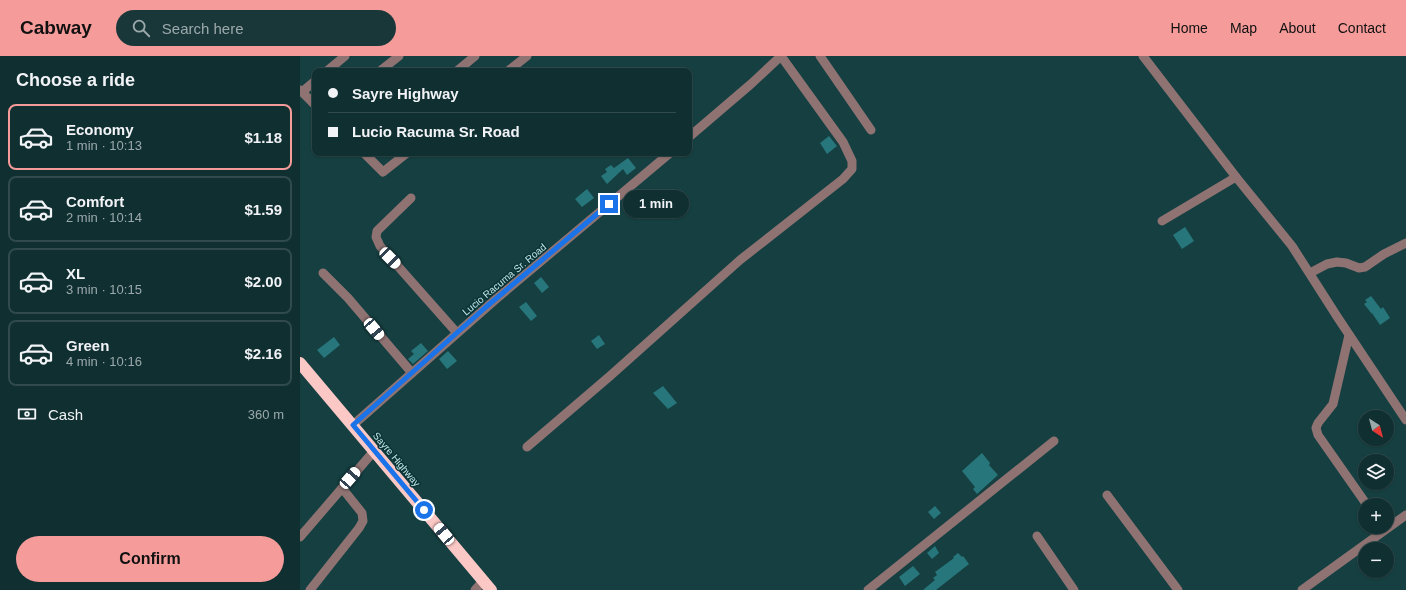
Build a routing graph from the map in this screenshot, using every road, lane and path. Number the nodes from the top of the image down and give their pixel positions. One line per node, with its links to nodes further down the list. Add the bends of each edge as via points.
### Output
1 (345, 56): 8 (street)
2 (398, 56): 9 (street)
3 (475, 56): 10 (street)
4 (526, 56): 11 (street)
5 (781, 56): 16 (street); 33 (street, via 843,142 852,168 843,179 740,260)
6 (820, 56): 15 (street)
7 (1143, 56): 20 (street)
8 (331, 68)
9 (384, 68)
10 (460, 68)
11 (512, 68)
12 (312, 83): 13 (street)
13 (301, 91): 14 (street)
14 (312, 101)
15 (871, 130)
16 (692, 135)
17 (367, 156): 18 (street, via 383,172)
18 (403, 156)
19 (666, 156): 26 (street, Lucio Racuma Sr. Road)
20 (1236, 177): 22 (street); 25 (street, via 1292,246)
21 (411, 198): 26 (street, via 377,231 376,237 380,246)
22 (1162, 221)
23 (1406, 243): 25 (street, via 1365,267 1359,268 1337,262)
24 (322, 273): 29 (street, via 348,298)
25 (1310, 273): 27 (street)
26 (457, 333): 29 (street, Lucio Racuma Sr. Road)
27 (1350, 335): 30 (street); 37 (street, via 1333,404 1316,428 1318,435)
28 (300, 363): 31 (highway, Sayre Highway)
29 (412, 373): 31 (street, Lucio Racuma Sr. Road)
30 (1406, 420)
31 (353, 425): 34 (highway, Sayre Highway)
32 (1054, 441): 45 (street)
33 (527, 447)
34 (374, 450): 35 (street); 43 (highway, Sayre Highway)
35 (342, 488): 42 (street); 44 (street, via 362,513 363,521)
36 (1106, 495): 47 (street)
37 (1362, 498)
38 (1406, 516): 39 (street)
39 (1394, 523)
40 (1377, 534): 48 (street)
41 (1037, 536): 46 (street)
42 (300, 537)
43 (483, 587)
44 (310, 590)
45 (868, 590)
46 (1074, 590)
47 (1178, 590)
48 (1302, 590)

